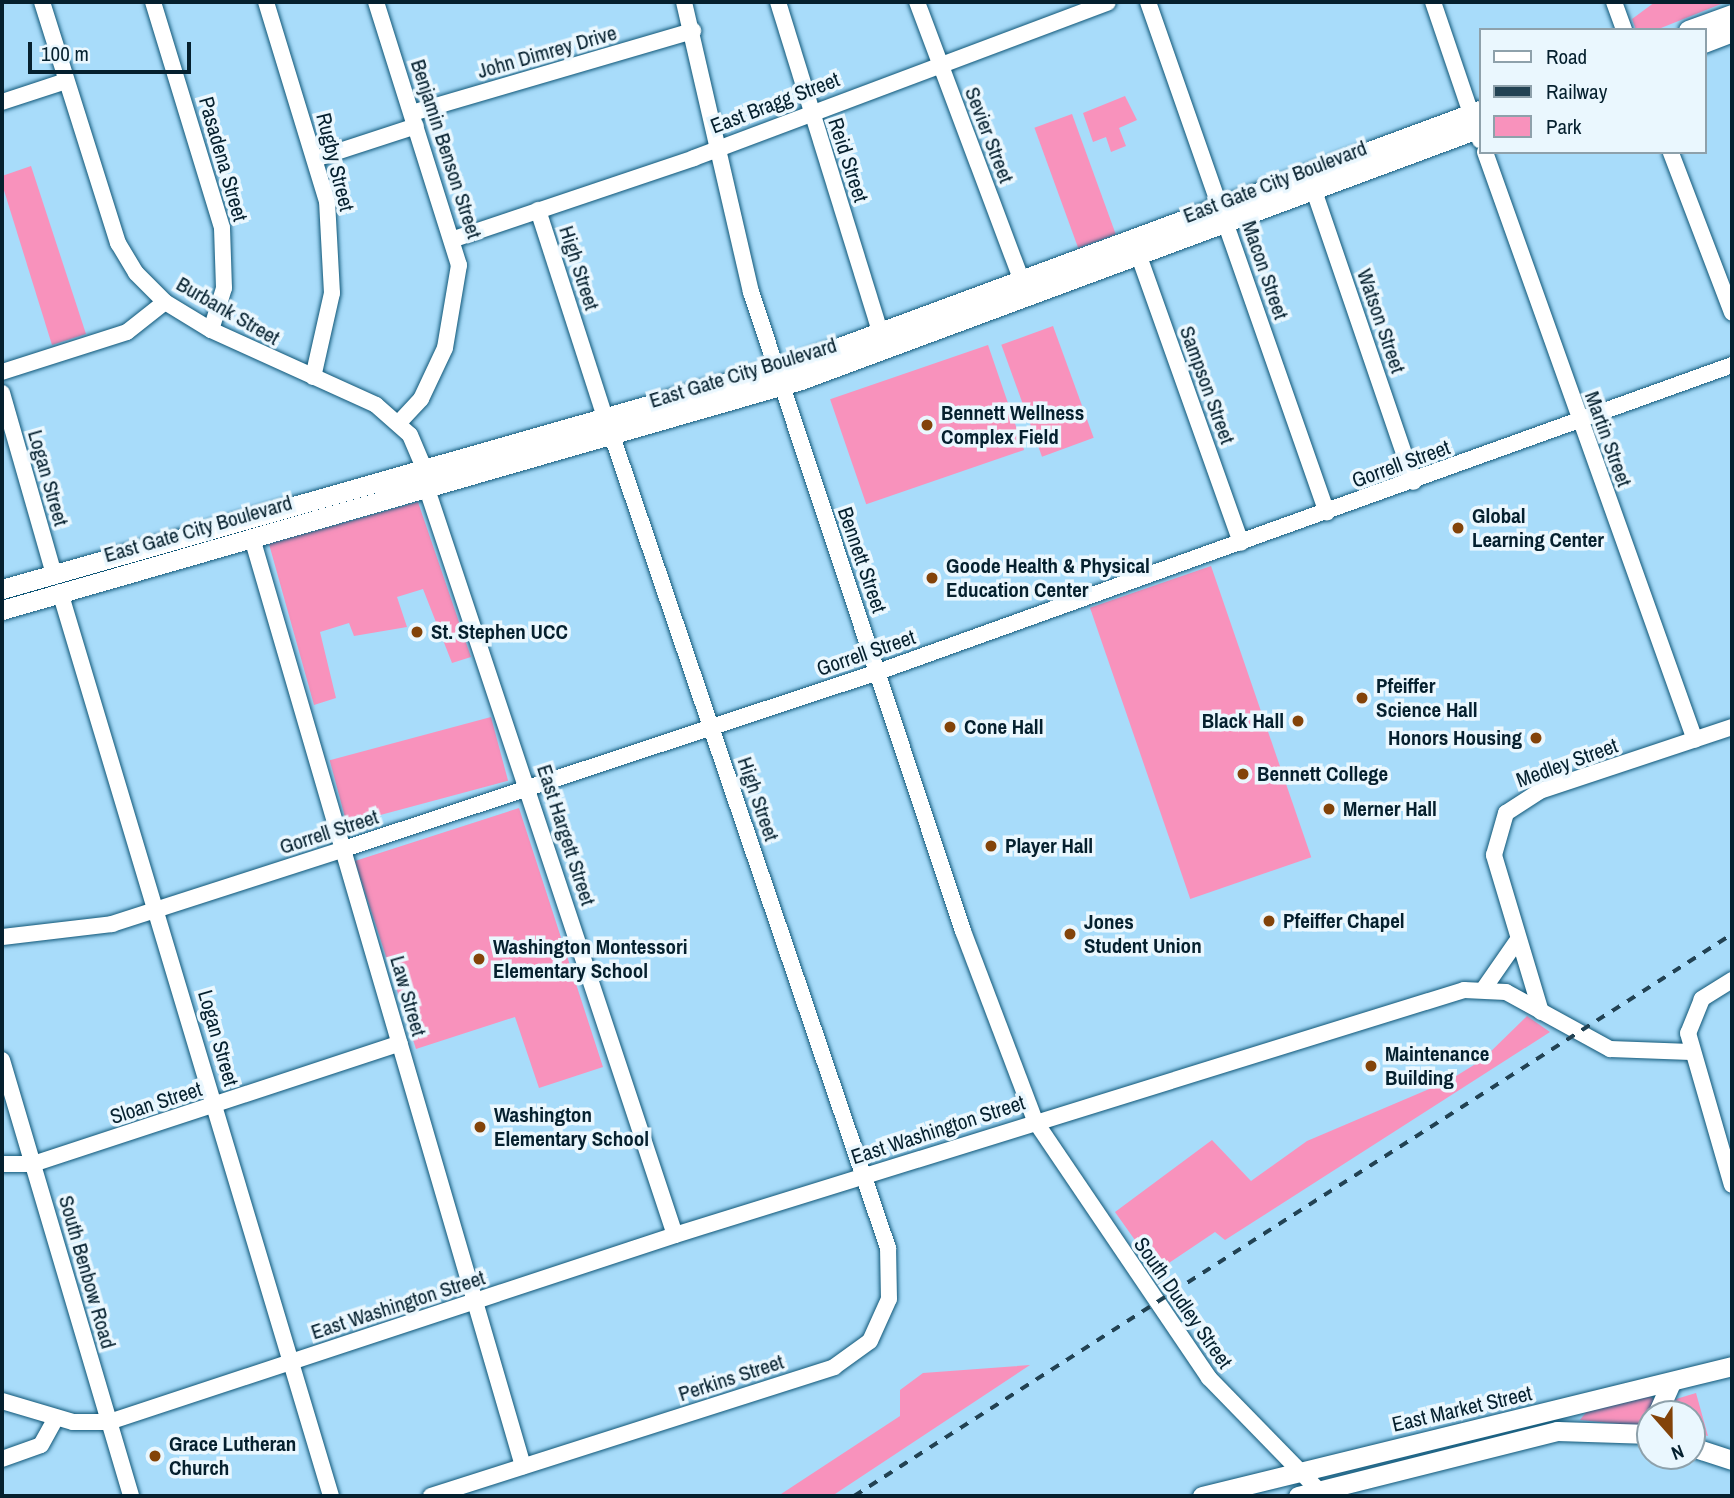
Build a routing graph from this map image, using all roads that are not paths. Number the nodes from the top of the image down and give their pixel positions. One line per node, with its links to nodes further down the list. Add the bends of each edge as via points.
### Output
1 (42, 2): 19 (street, Burbank Street)
2 (153, 2): 36 (street, Pasadena Street, via 222,228 224,288)
3 (266, 2): 27 (street, Rugby Street)
4 (376, 2): 22 (street, Benjamin Benson Street)
5 (684, 2): 15 (street, Bennett Street)
6 (778, 2): 21 (street, Reid Street)
7 (917, 2): 18 (street, Sevier Street)
8 (1108, 2): 18 (street, East Bragg Street)
9 (1148, 2): 30 (street, Macon Street)
10 (1433, 2): 23 (street)
11 (1614, 2): 13 (street)
12 (1732, 14): 14 (main road)
13 (1622, 28)
14 (1694, 28)
15 (693, 32): 22 (street, John Dimrey Drive); 24 (street, Bennett Street)
16 (1732, 32): 17 (main road)
17 (1706, 42)
18 (940, 63): 21 (street, East Bragg Street); 33 (street, Sevier Street)
19 (66, 81): 20 (street); 34 (street, Burbank Street, via 118,243 136,273)
20 (2, 102)
21 (811, 112): 24 (street, East Bragg Street); 37 (street, Reid Street)
22 (414, 120): 27 (street, John Dimrey Drive); 31 (street, Benjamin Benson Street)
23 (1478, 124): 28 (main road, East Gate City Boulevard)
24 (716, 148): 29 (street, East Bragg Street); 41 (street, Bennett Street, via 739,255)
25 (1486, 154): 43 (street, Martin Street)
26 (1671, 154): 35 (street)
27 (315, 159): 40 (street, Rugby Street, via 327,201 332,293)
28 (1312, 183): 30 (main road, East Gate City Boulevard); 47 (street, Watson Street)
29 (538, 210): 31 (street, East Bragg Street); 45 (street, High Street)
30 (1224, 217): 32 (main road, East Gate City Boulevard); 48 (street, Macon Street)
31 (454, 239): 44 (street, Benjamin Benson Street, via 459,287 445,348 421,399)
32 (1137, 250): 33 (main road, East Gate City Boulevard); 41 (main road, East Gate City Boulevard); 50 (street, Sampson Street)
33 (1022, 282): 37 (main road, East Gate City Boulevard)
34 (165, 302): 36 (street, Burbank Street); 39 (street, via 127,332)
35 (1732, 313)
36 (211, 330): 40 (street, Burbank Street)
37 (880, 331): 41 (main road, East Gate City Boulevard)
38 (1732, 365): 43 (street, Gorrell Street)
39 (2, 372)
40 (313, 377): 44 (street, Burbank Street)
41 (779, 378): 45 (main road, East Gate City Boulevard); 54 (street, Bennett Street)
42 (2, 393): 51 (street, Logan Street)
43 (1579, 421): 47 (street, Gorrell Street); 57 (street, Martin Street)
44 (399, 423): 46 (street)
45 (609, 428): 46 (main road, East Gate City Boulevard); 55 (street, High Street)
46 (426, 480): 49 (main road, East Gate City Boulevard); 51 (main road, East Gate City Boulevard); 58 (street, East Hargett Street)
47 (1414, 482): 48 (street, Gorrell Street)
48 (1327, 513): 50 (street, Gorrell Street)
49 (252, 538): 51 (main road, East Gate City Boulevard); 59 (street, Law Street)
50 (1241, 543): 54 (street, Gorrell Street)
51 (57, 583): 52 (main road, East Gate City Boulevard); 53 (main road, East Gate City Boulevard); 60 (street, Logan Street)
52 (2, 589)
53 (2, 610)
54 (878, 672): 55 (street, Gorrell Street); 70 (street, Bennett Street, via 963,931)
55 (711, 727): 58 (street, Gorrell Street); 73 (street, High Street)
56 (1732, 727): 57 (street, Medley Street)
57 (1695, 740): 62 (street, Medley Street, via 1540,791 1506,813 1494,855)
58 (529, 788): 59 (street, Gorrell Street); 75 (street, East Hargett Street)
59 (344, 849): 60 (street, Gorrell Street); 66 (street, Law Street)
60 (159, 910): 61 (street, Gorrell Street, via 112,924); 69 (street, Logan Street)
61 (2, 937)
62 (1517, 941): 64 (street); 65 (street, Medley Street)
63 (1732, 979): 67 (street, via 1702,999 1688,1033)
64 (1485, 988): 65 (street); 70 (street, East Washington Street)
65 (1541, 1012): 67 (street, via 1610,1049)
66 (400, 1043): 69 (street, Sloan Street); 76 (street, Law Street)
67 (1690, 1052): 74 (street)
68 (2, 1060): 72 (street, South Benbow Road)
69 (216, 1105): 72 (street, Sloan Street); 77 (street, Logan Street)
70 (1035, 1121): 73 (street, East Washington Street); 91 (street, South Dudley Street, via 1209,1378)
71 (2, 1164): 72 (street, Sloan Street)
72 (33, 1164): 84 (street, South Benbow Road)
73 (862, 1176): 75 (street, East Washington Street); 90 (street, Perkins Street, via 888,1248 889,1299 870,1341 856,1355)
74 (1732, 1185)
75 (675, 1235): 76 (street, East Washington Street)
76 (474, 1302): 77 (street, East Washington Street); 90 (street, Law Street)
77 (292, 1362): 84 (street, East Washington Street); 94 (street, Logan Street)
78 (1732, 1366): 79 (main road, East Market Street)
79 (1671, 1382): 80 (main road); 82 (main road, East Market Street)
80 (1663, 1400)
81 (2, 1401): 83 (street)
82 (1579, 1405): 85 (main road, via 1576,1416); 91 (main road, East Market Street)
83 (56, 1418): 84 (street); 88 (street, via 41,1445)
84 (109, 1422): 93 (street, South Benbow Road)
85 (1557, 1431): 86 (main road, East Market Street, via 1613,1428); 92 (main road, East Market Street)
86 (1636, 1432)
87 (1706, 1452): 89 (main road)
88 (2, 1459)
89 (1732, 1460)
90 (523, 1466): 95 (street, Perkins Street)
91 (1298, 1472): 92 (street, South Dudley Street); 96 (main road, East Market Street)
92 (1322, 1494): 97 (main road, East Market Street)
93 (131, 1496)
94 (331, 1496)
95 (431, 1496)
96 (1202, 1496)
97 (1298, 1496)

